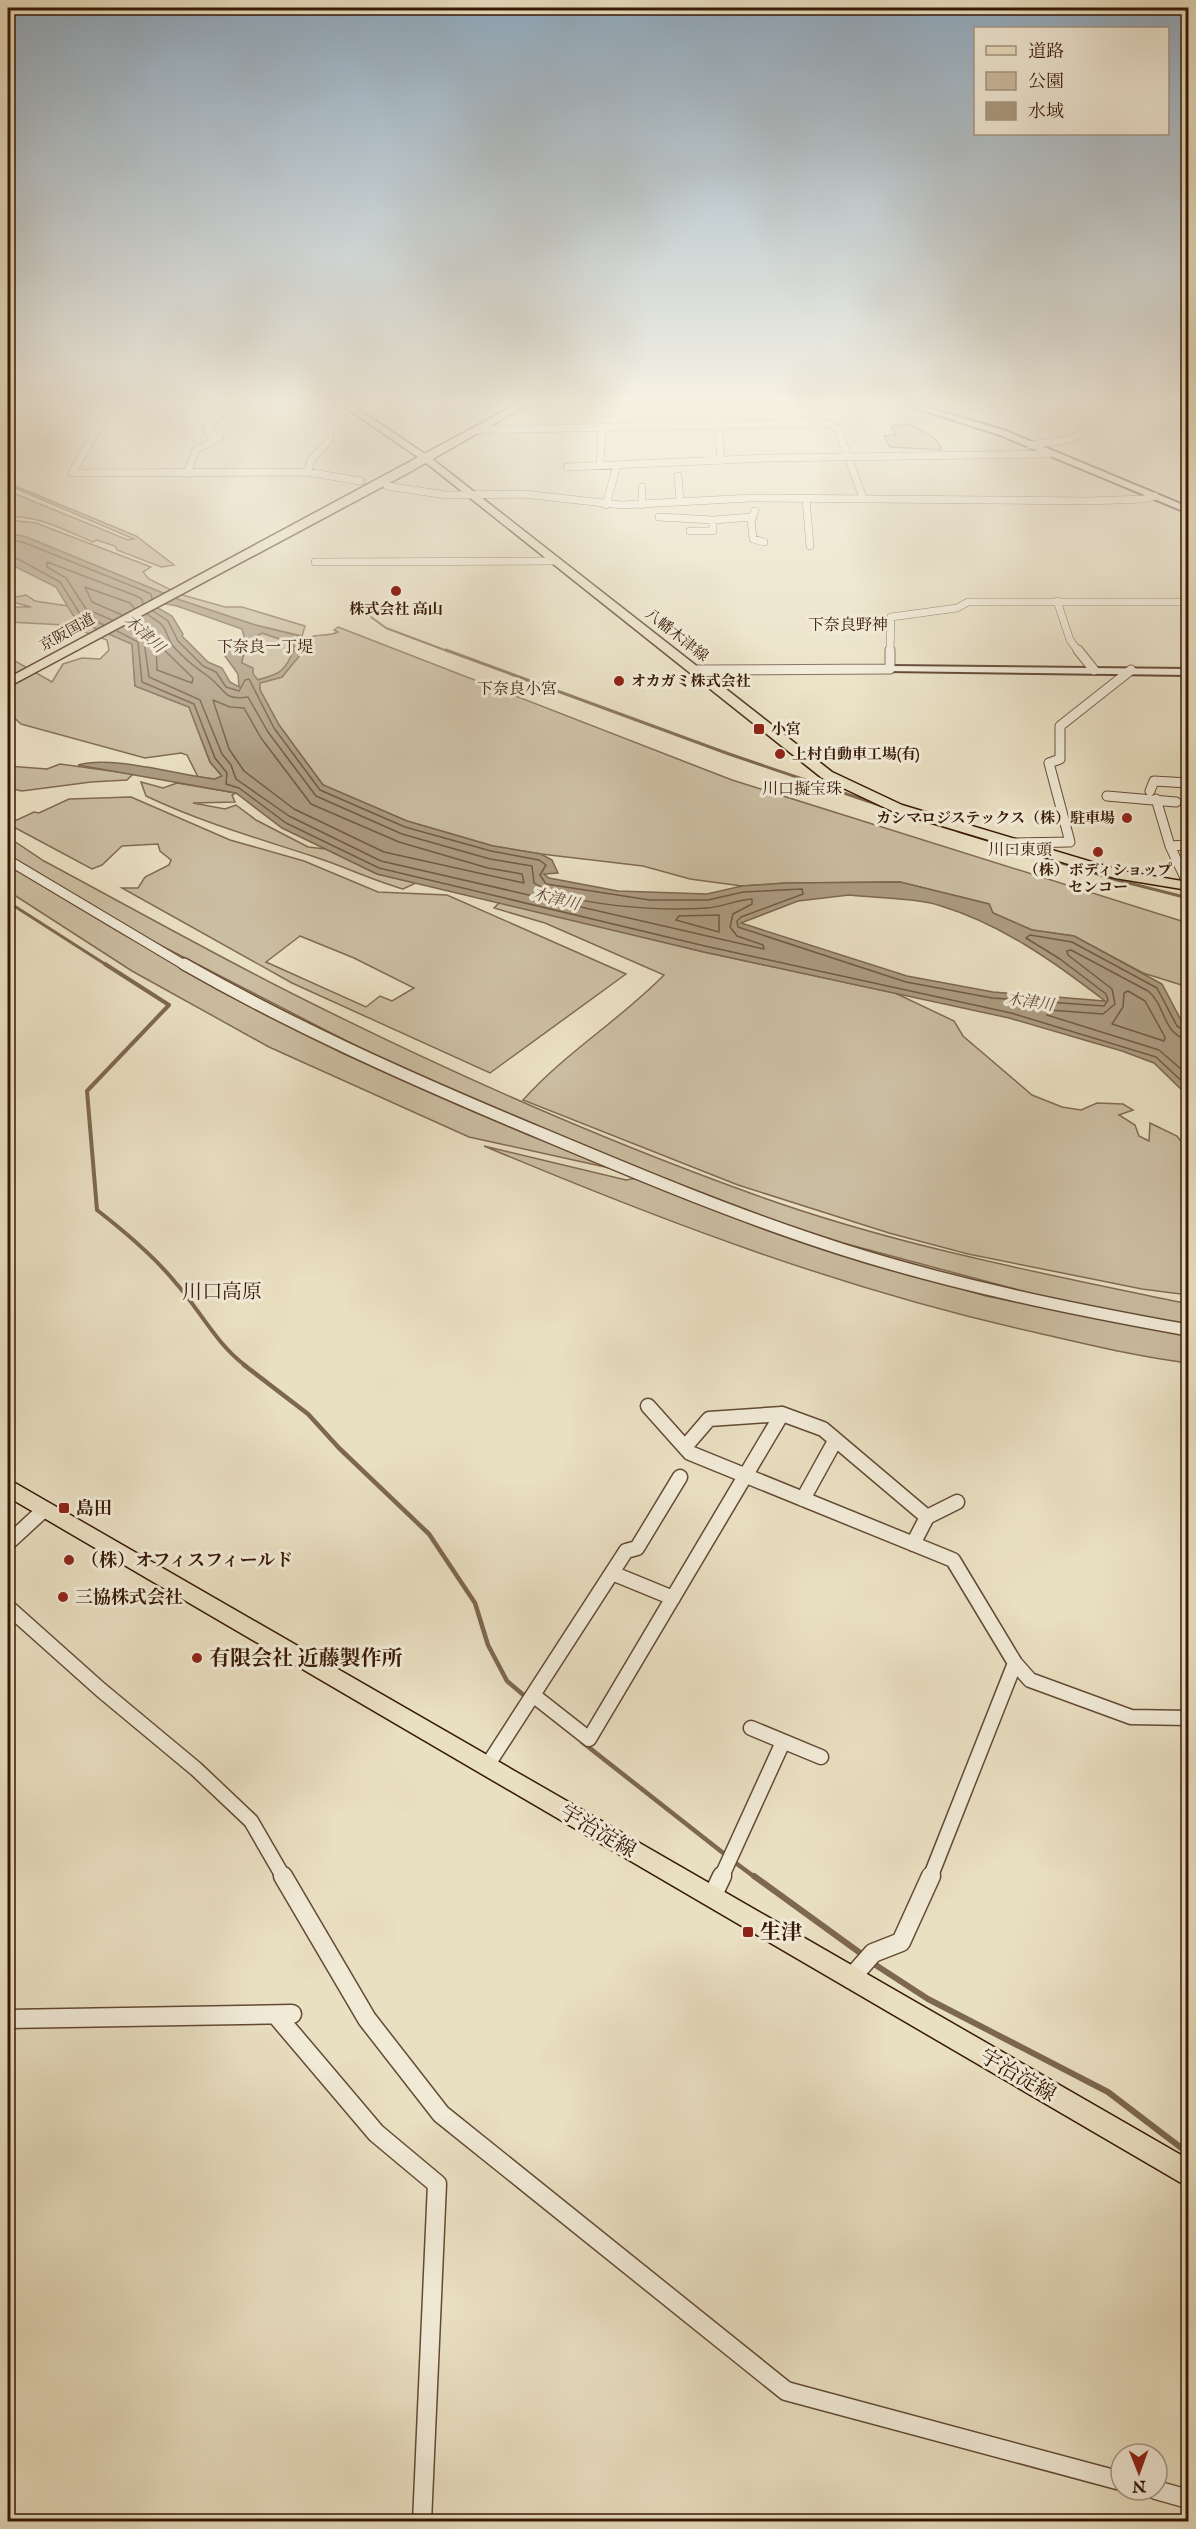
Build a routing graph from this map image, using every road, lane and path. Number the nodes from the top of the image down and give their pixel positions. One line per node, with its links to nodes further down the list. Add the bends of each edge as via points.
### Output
1 (298, 523): 11 (highway, 京阪国道)
2 (506, 523): 9 (main road, 八幡木津線)
3 (713, 523): 6 (street, via 713,531)
4 (751, 523): 7 (street, via 753,539)
5 (808, 523): 8 (street)
6 (690, 531)
7 (764, 542)
8 (810, 546)
9 (553, 561): 10 (street); 15 (main road, 八幡木津線)
10 (315, 562)
11 (210, 569): 19 (highway, 京阪国道); 20 (highway, 京阪国道)
12 (1057, 601): 13 (street); 14 (street, via 968,602 957,608 891,617); 16 (street, via 1070,640)
13 (1188, 602)
14 (891, 669): 15 (street); 16 (street)
15 (697, 670): 26 (main road, 八幡木津線, via 827,775 848,787 897,808)
16 (1094, 670): 17 (street)
17 (1131, 670): 18 (street); 26 (street, via 1060,726 1060,759 1048,763 1070,842)
18 (1188, 672)
19 (8, 675)
20 (8, 683)
21 (1145, 779): 24 (street)
22 (1188, 783): 24 (street, via 1154,781)
23 (1107, 796): 24 (street)
24 (1153, 796): 25 (street); 28 (street)
25 (1176, 802)
26 (1012, 843): 30 (main road, 八幡木津線, via 1120,875)
27 (1188, 845): 28 (street)
28 (1170, 846): 30 (street)
29 (8, 860): 31 (street, via 197,972 344,1049 631,1172 845,1250 1088,1313)
30 (1187, 883)
31 (1188, 1330)
32 (648, 1406): 35 (street)
33 (782, 1414): 34 (street, via 823,1429); 35 (street, via 709,1419); 36 (street)
34 (835, 1441): 39 (street); 42 (street)
35 (685, 1447): 36 (street, via 690,1453)
36 (745, 1476): 39 (street); 46 (street)
37 (680, 1478): 45 (street, via 637,1548 626,1551)
38 (8, 1487): 41 (main road, 宇治淀線)
39 (803, 1499): 44 (street)
40 (957, 1502): 42 (street)
41 (45, 1509): 43 (street); 54 (main road, 宇治淀線)
42 (927, 1517): 44 (street)
43 (8, 1543)
44 (913, 1544): 48 (street, via 953,1560)
45 (612, 1573): 46 (street); 49 (street)
46 (673, 1598): 49 (street, via 590,1739)
47 (8, 1606): 59 (street, via 251,1821 367,2019 441,2114 760,2372 786,2391)
48 (1014, 1664): 50 (street, via 1030,1680 1131,1716); 56 (street, via 963,1799 901,1942 873,1953)
49 (533, 1695): 54 (street)
50 (1188, 1718)
51 (751, 1728): 52 (street)
52 (783, 1742): 53 (street); 55 (street)
53 (821, 1757)
54 (486, 1766): 55 (main road, 宇治淀線)
55 (712, 1897): 56 (main road, 宇治淀線)
56 (851, 1978): 58 (main road, 宇治淀線)
57 (8, 2019): 62 (street, via 284,2014 375,2133 437,2184)
58 (1188, 2174)
59 (1109, 2478)
60 (1169, 2494): 61 (street)
61 (1188, 2499)
62 (422, 2522)

